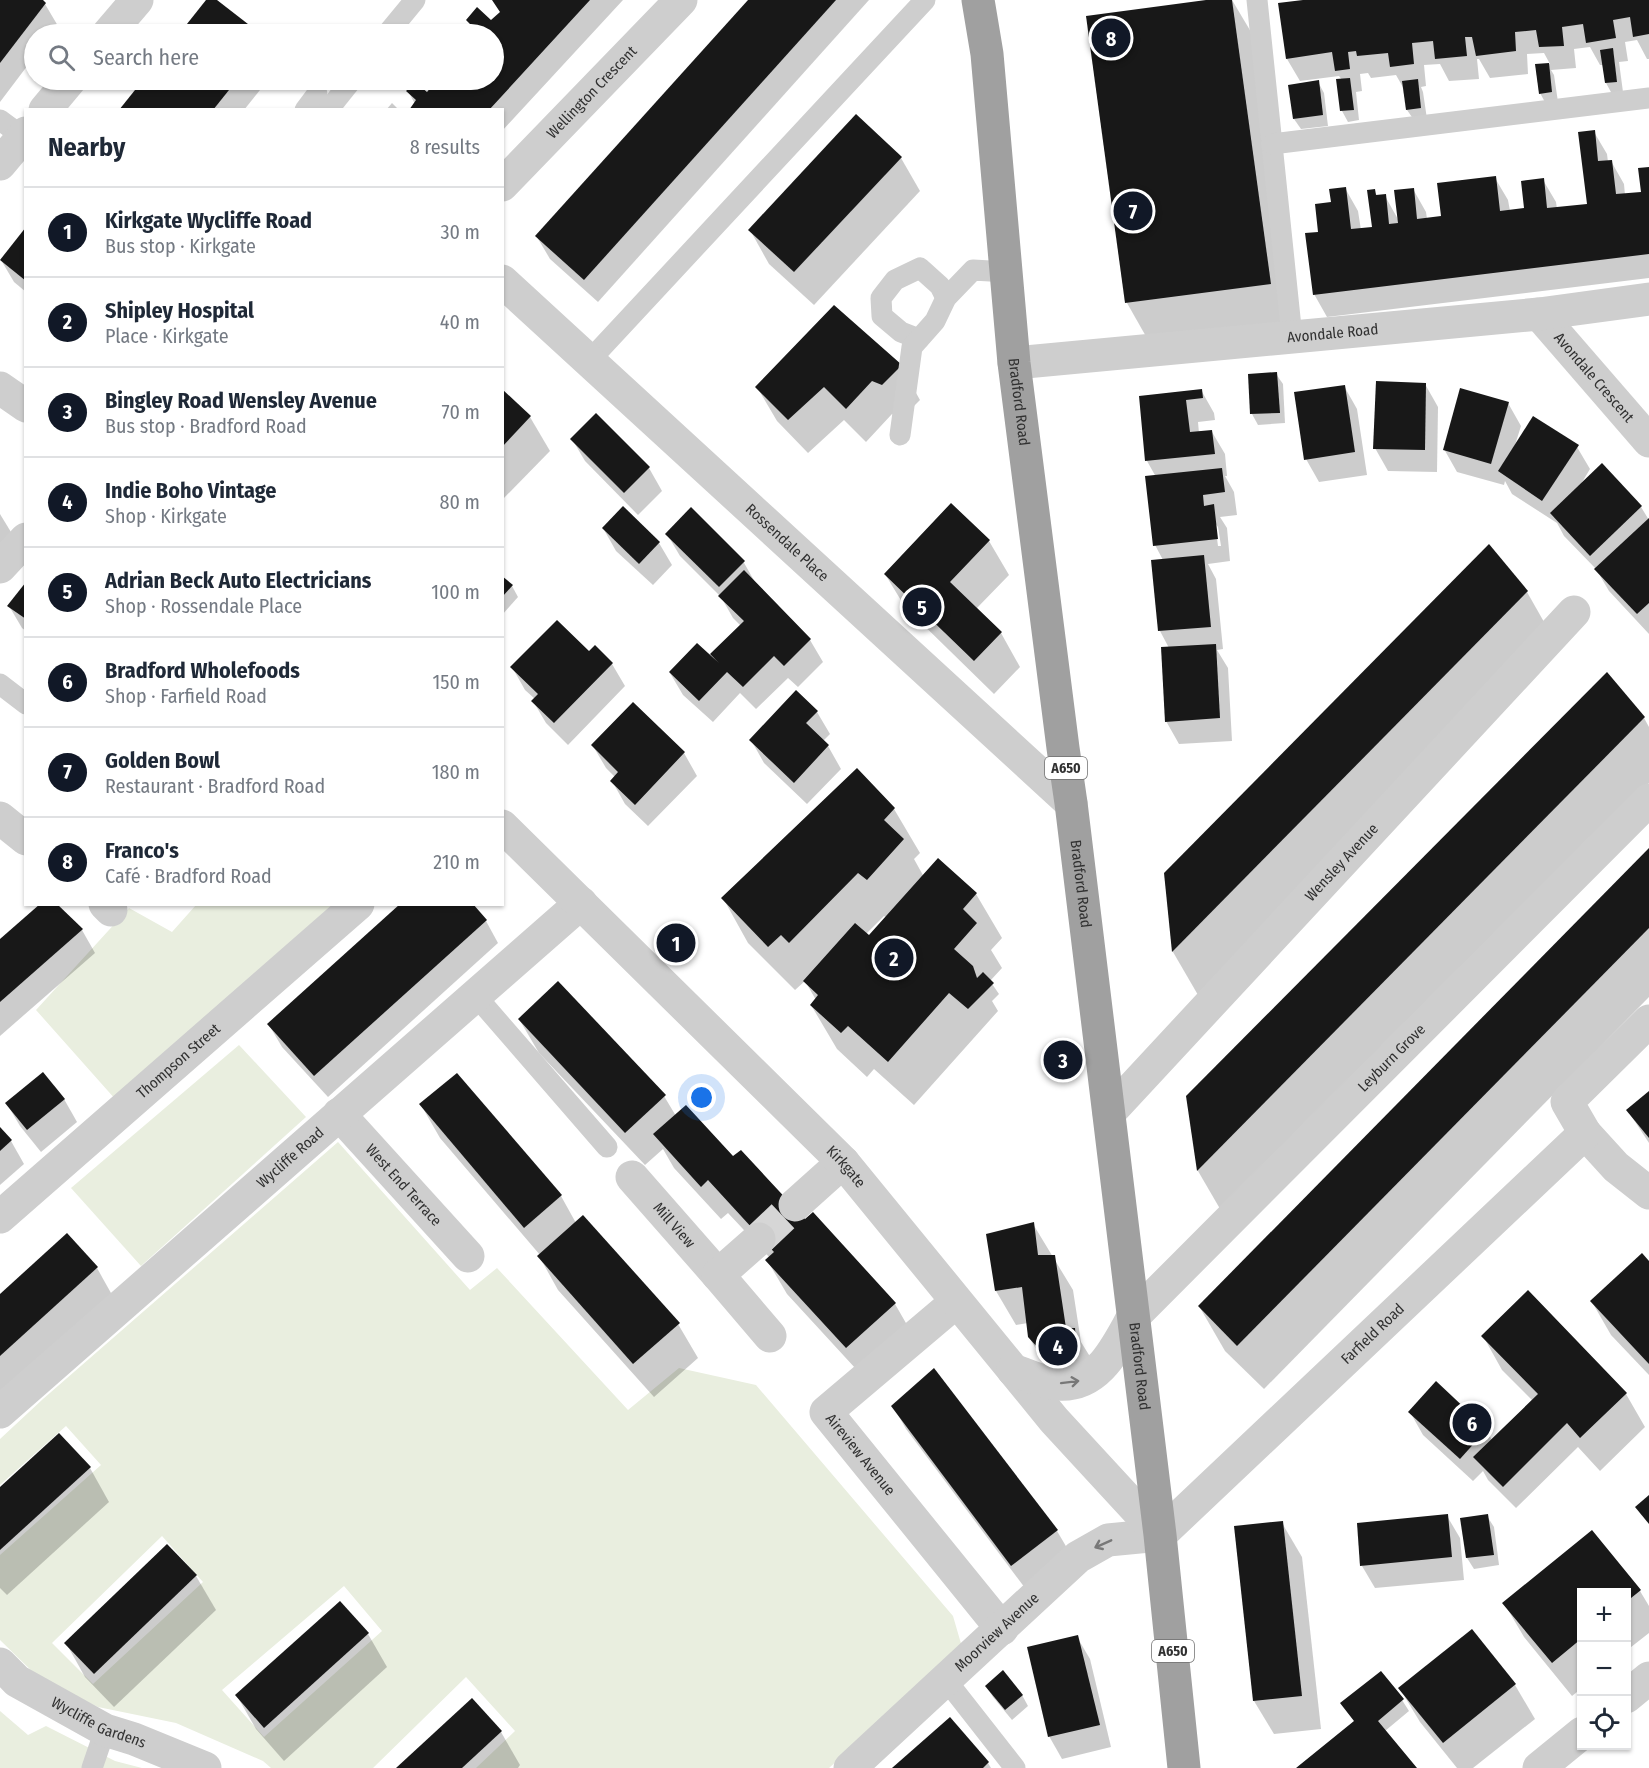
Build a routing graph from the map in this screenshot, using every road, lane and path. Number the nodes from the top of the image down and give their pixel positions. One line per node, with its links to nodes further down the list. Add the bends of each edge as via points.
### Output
1 (137, 0): 7 (street)
2 (415, 0): 8 (lane)
3 (681, 0): 17 (street, Wellington Crescent)
4 (925, 0): 25 (lane)
5 (978, 0): 18 (highway, Bradford Road / A650, via 988,65)
6 (1257, 0): 15 (lane)
7 (117, 24)
8 (395, 24)
9 (62, 90): 13 (street)
10 (337, 90): 12 (lane)
11 (1649, 98): 15 (lane)
12 (317, 104)
13 (47, 108)
14 (16, 130): 16 (street)
15 (1272, 144): 23 (lane)
16 (0, 164)
17 (504, 183)
18 (1007, 272): 20 (lane, via 973,270); 26 (highway, Bradford Road / A650)
19 (504, 283): 25 (street, Rossendale Place)
20 (946, 298): 24 (lane, via 935,321); 24 (lane, via 940,286 920,268 895,280 881,298 882,316 901,332)
21 (1649, 299): 22 (street, Avondale Road)
22 (1539, 314): 23 (street, Avondale Road); 28 (street, Avondale Crescent)
23 (1292, 337): 26 (street, Avondale Road)
24 (919, 339): 27 (lane, via 912,347)
25 (590, 360): 35 (street, Rossendale Place)
26 (1014, 363): 35 (highway, Bradford Road / A650)
27 (900, 435)
28 (1649, 441)
29 (24, 541): 30 (street)
30 (0, 567)
31 (1574, 612): 41 (street, Wensley Avenue)
32 (0, 684): 33 (lane)
33 (24, 702)
34 (1649, 800): 54 (street, Leyburn Grove)
35 (1071, 803): 41 (highway, Bradford Road / A650)
36 (504, 828): 37 (street, Kirkgate)
37 (581, 903): 39 (street, Wycliffe Road); 45 (street, Kirkgate)
38 (356, 906): 49 (street, Thompson Street)
39 (475, 995): 42 (street, Wycliffe Road); 44 (lane)
40 (1649, 1021): 43 (street, via 1567,1102)
41 (1109, 1113): 54 (highway, Bradford Road / A650)
42 (339, 1114): 51 (street, West End Terrace); 57 (street, Wycliffe Road)
43 (1585, 1133): 47 (street, via 1616,1167); 58 (street, Farfield Road)
44 (607, 1147)
45 (843, 1162): 48 (street); 53 (street, Kirkgate)
46 (632, 1177): 52 (street, Mill View)
47 (1649, 1193)
48 (795, 1205)
49 (0, 1217)
50 (759, 1239): 52 (street)
51 (468, 1256)
52 (718, 1275): 55 (street, Mill View)
53 (956, 1302): 56 (street, Kirkgate); 59 (street, Aireview Avenue, via 826,1412)
54 (1133, 1317): 56 (street, Leyburn Grove, one-way to 54, via 1058,1384 1085,1381 1106,1364); 58 (highway, Bradford Road / A650)
55 (770, 1336)
56 (1013, 1371): 58 (street, Kirkgate)
57 (0, 1412)
58 (1160, 1535): 59 (street, Moorview Avenue, one-way to 59, via 1108,1540 1078,1557); 70 (highway, Bradford Road / A650)
59 (1002, 1629): 62 (street, Moorview Avenue)
60 (0, 1664): 64 (street, Wycliffe Gardens, via 17,1681)
61 (1649, 1678): 63 (street)
62 (946, 1680): 68 (street, Moorview Avenue); 69 (lane)
63 (1627, 1696)
64 (105, 1730): 66 (lane); 67 (street, Wycliffe Gardens)
65 (1577, 1737): 71 (street)
66 (92, 1768)
67 (206, 1768)
68 (850, 1768)
69 (1015, 1768)
70 (1184, 1768)
71 (1539, 1768)

